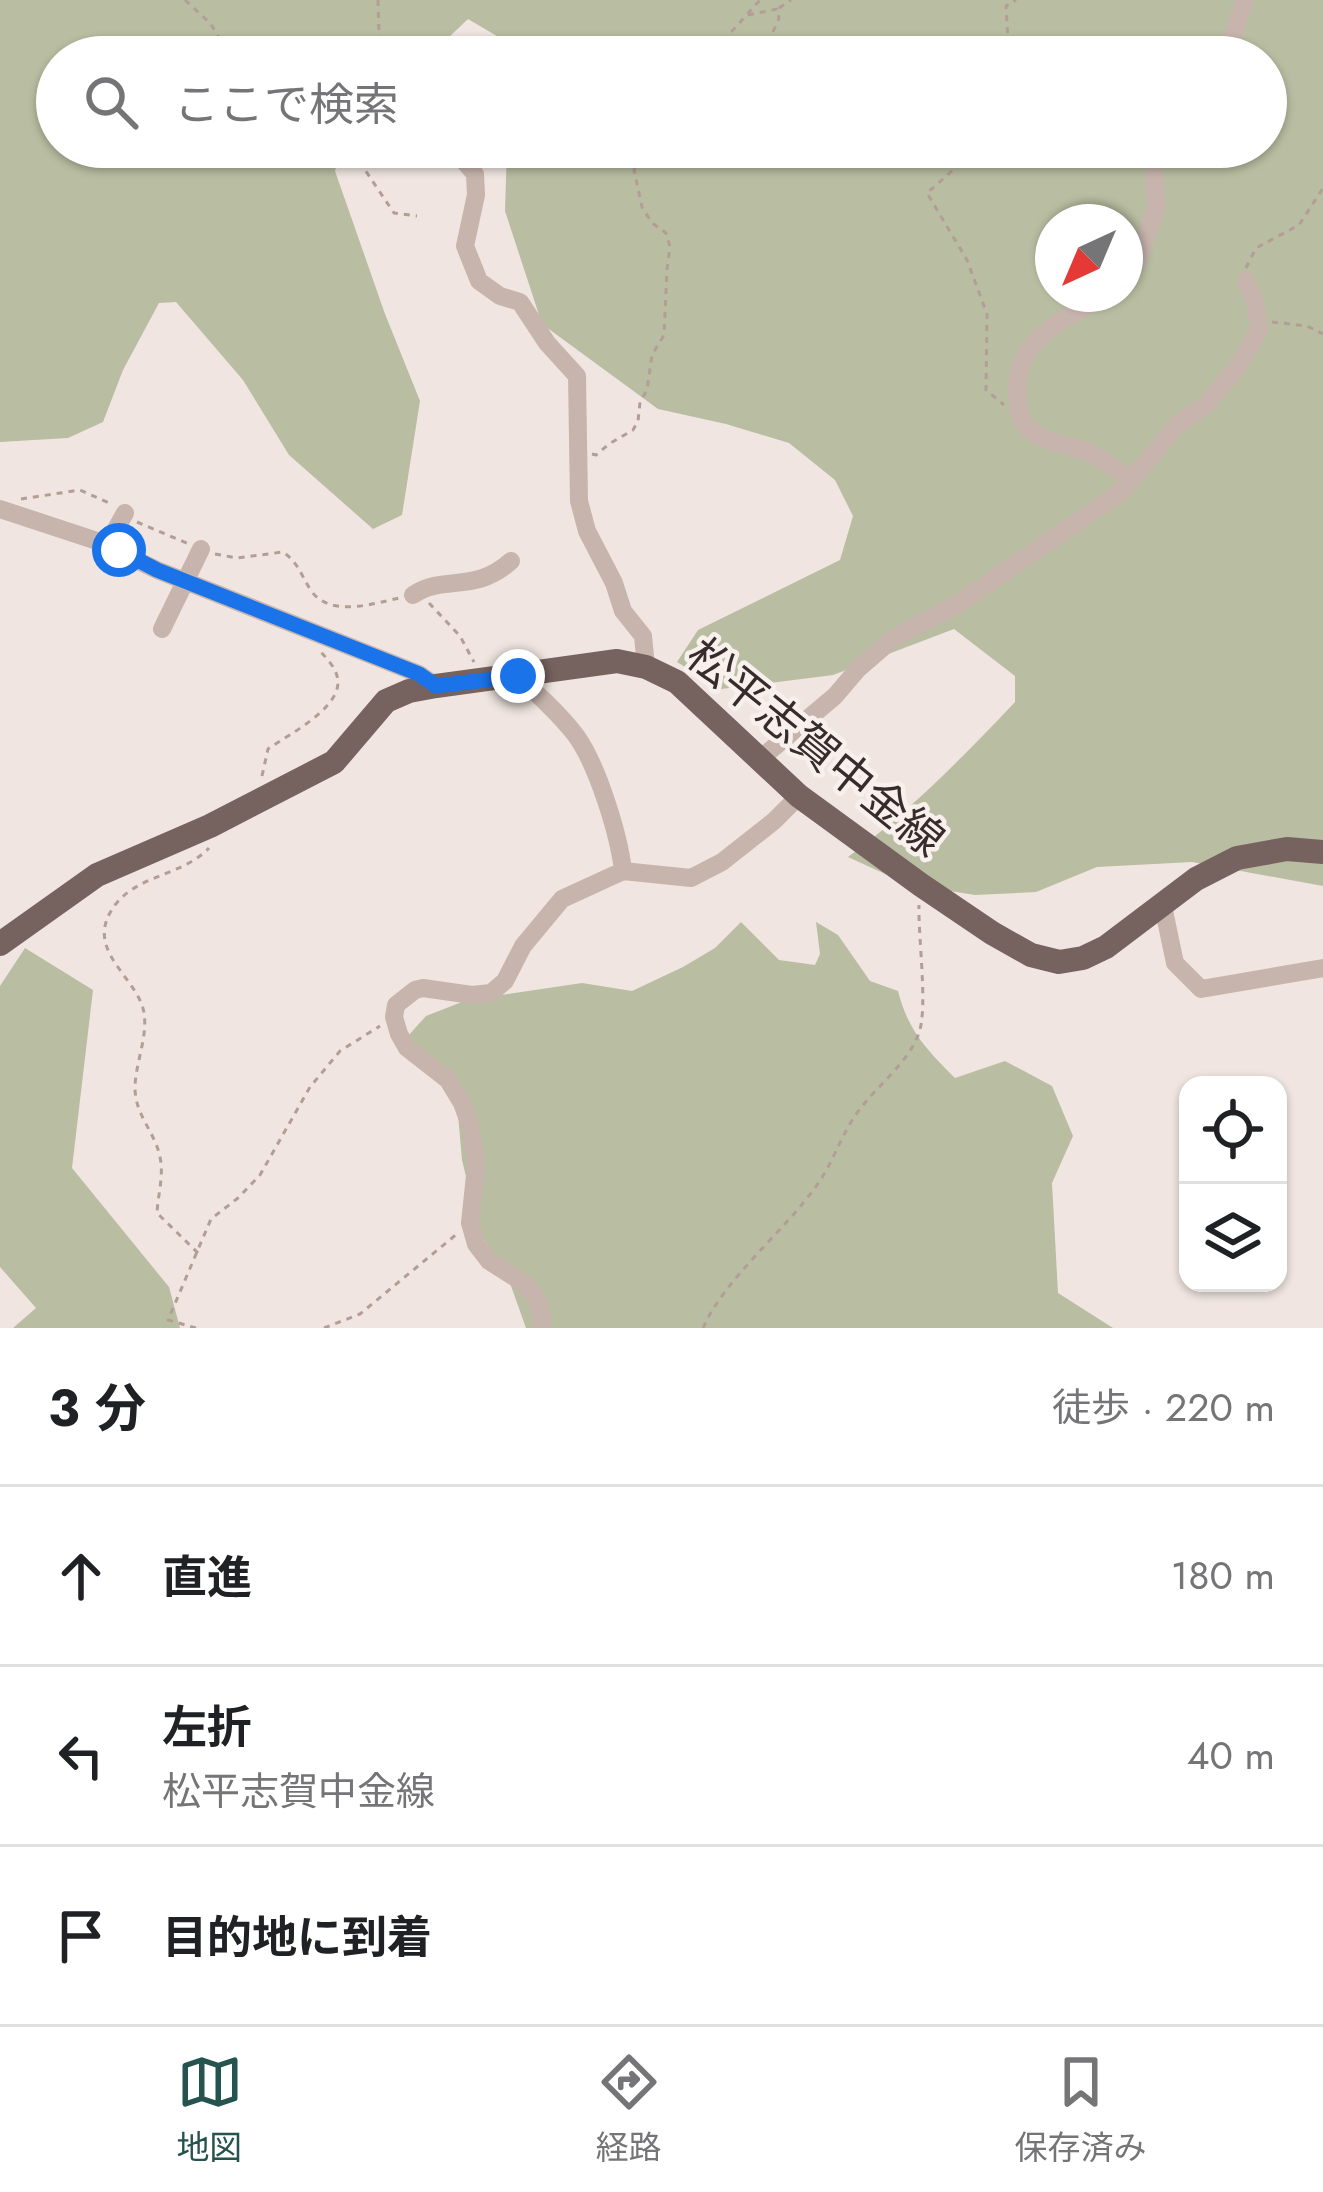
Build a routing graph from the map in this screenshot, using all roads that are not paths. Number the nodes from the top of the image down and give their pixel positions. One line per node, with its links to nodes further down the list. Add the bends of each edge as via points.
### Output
1 (1245, 0): 2 (street)
2 (1232, 36)
3 (470, 168): 17 (street, via 476,195 465,246 479,281 520,302 578,376 579,502 623,611 643,637)
4 (1154, 168): 5 (street, via 1156,209)
5 (1143, 245)
6 (1246, 281): 8 (street, via 1258,330 1238,366)
7 (1076, 312): 8 (street, via 1028,347 1017,376 1018,407 1025,425 1048,441)
8 (1132, 478): 20 (street, via 958,604 894,638)
9 (0, 509): 11 (street)
10 (124, 513): 11 (street)
11 (106, 545): 14 (street)
12 (201, 548): 14 (street)
13 (511, 561): 15 (street, via 472,583)
14 (186, 582): 16 (street); 19 (street)
15 (412, 595)
16 (162, 629)
17 (646, 667): 18 (main road, 松平志賀中金線, via 616,661); 20 (main road, 松平志賀中金線, via 677,682)
18 (518, 676): 19 (main road, 松平志賀中金線); 23 (street, via 589,759)
19 (436, 686): 25 (main road, 松平志賀中金線, via 386,701 334,762 97,875)
20 (760, 759): 21 (main road, 松平志賀中金線)
21 (799, 796): 23 (street, via 722,862 691,878); 24 (main road, 松平志賀中金線, via 1031,955 1083,958)
22 (1323, 852): 24 (main road, 松平志賀中金線, via 1237,858)
23 (623, 871): 27 (street, via 562,899 490,993 415,990 396,1005 407,1048 448,1080 471,1128 476,1244 525,1284)
24 (1163, 906): 26 (street, via 1175,963 1201,989)
25 (0, 944)
26 (1323, 968)
27 (543, 1328)

